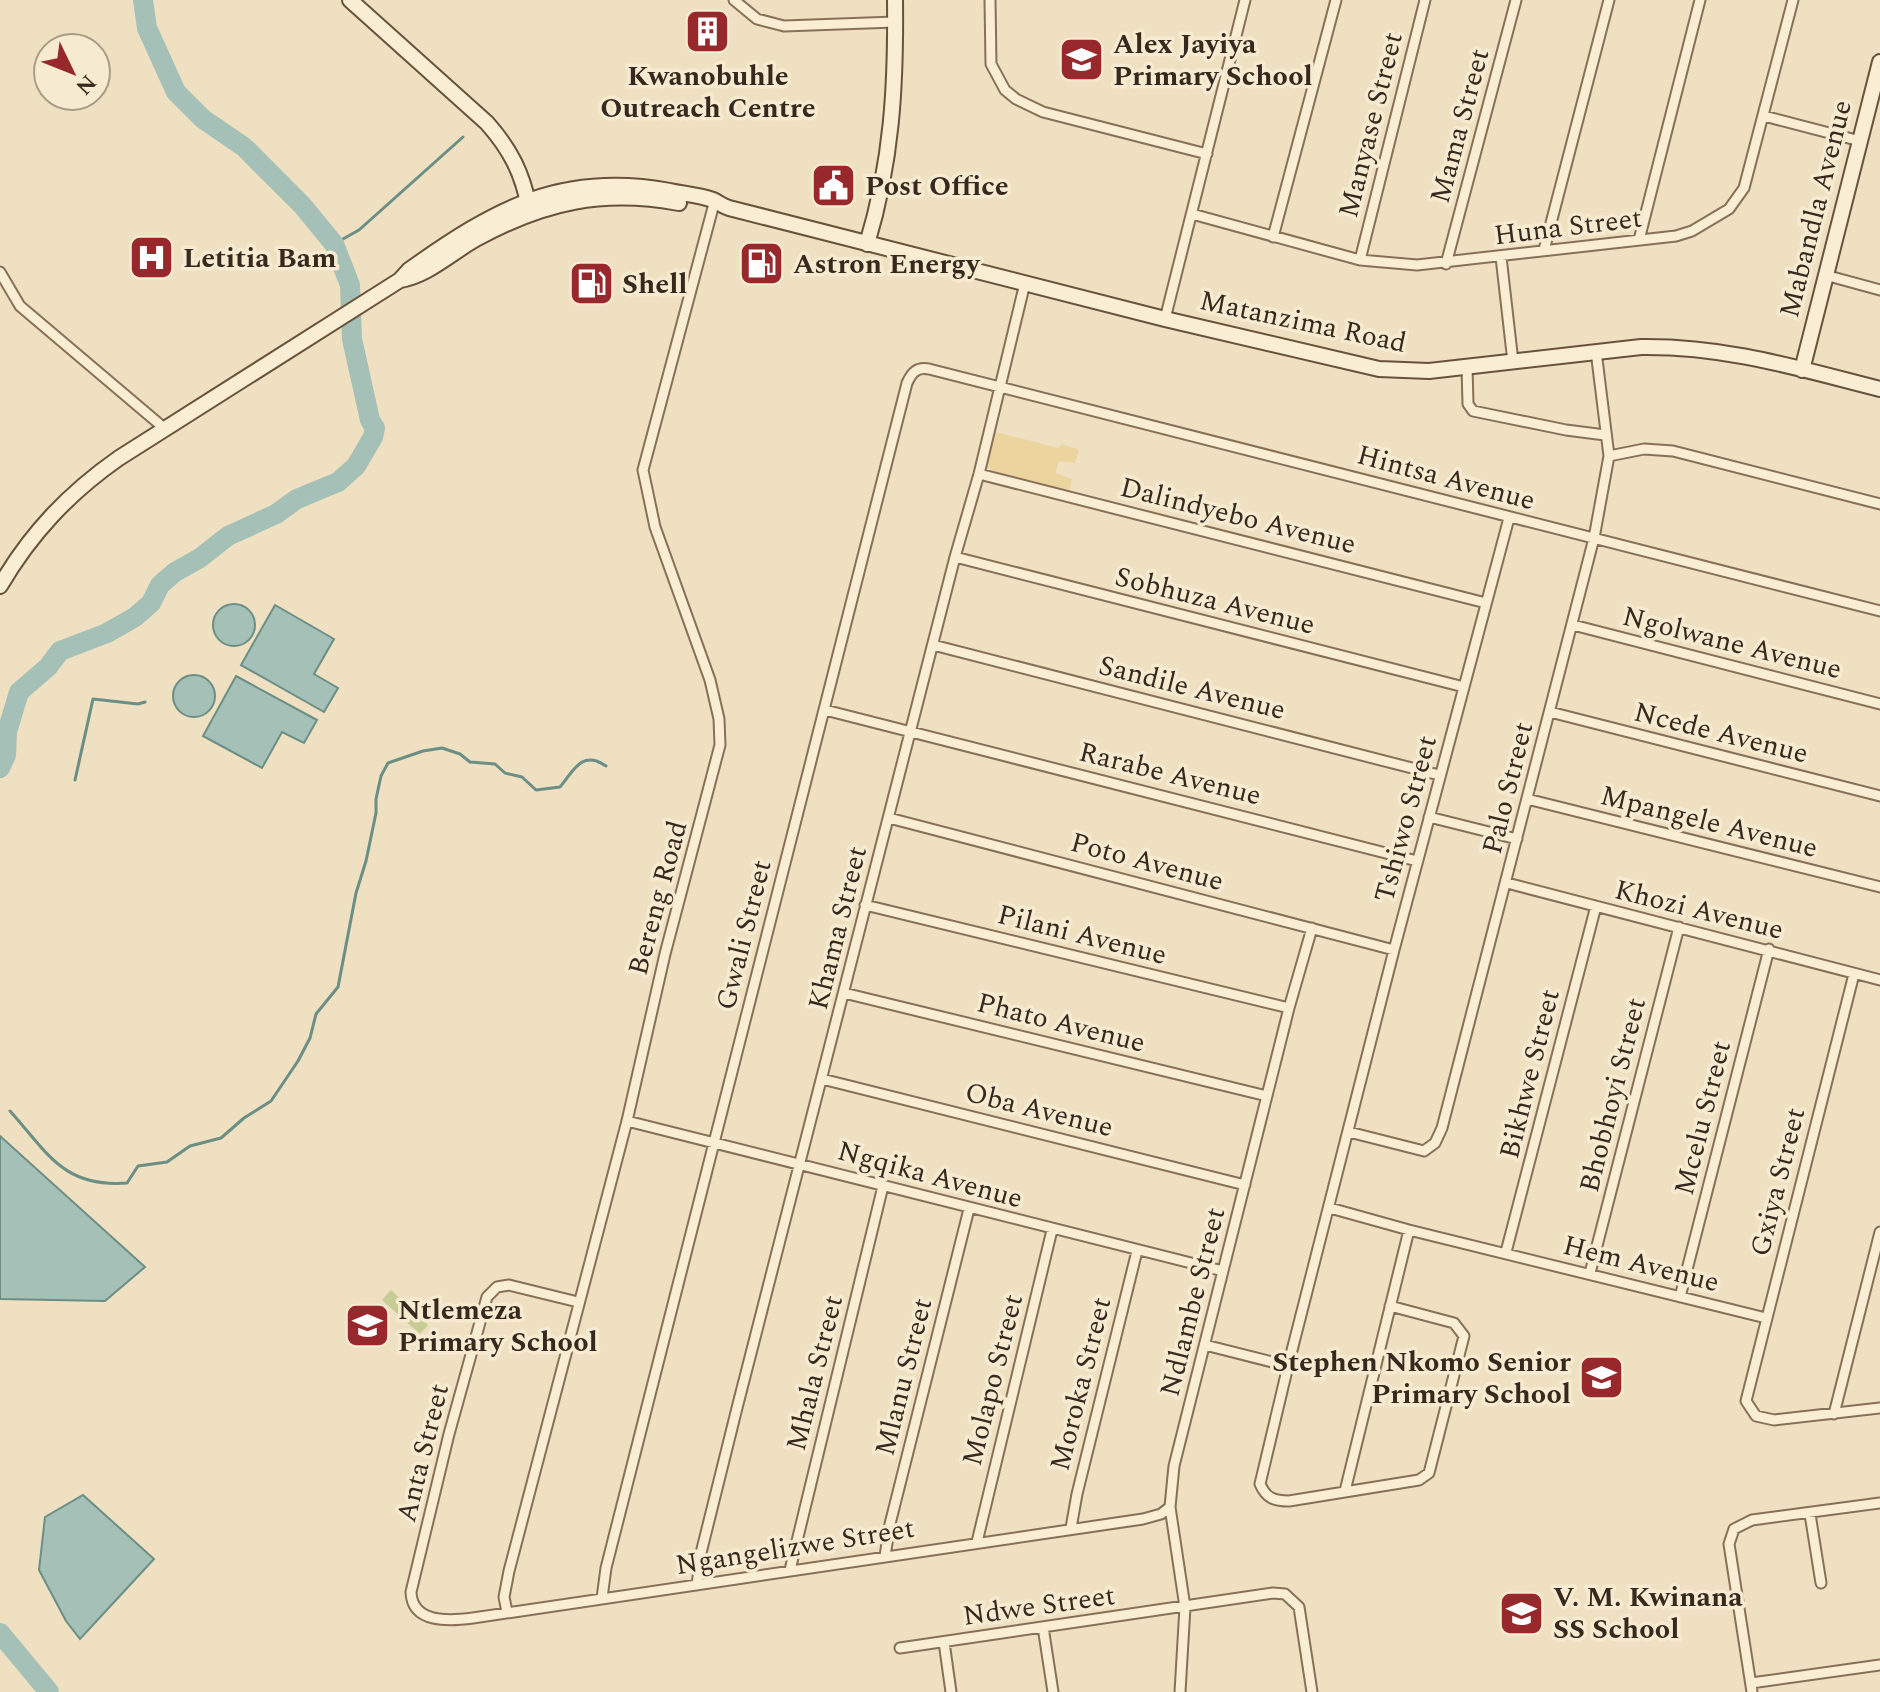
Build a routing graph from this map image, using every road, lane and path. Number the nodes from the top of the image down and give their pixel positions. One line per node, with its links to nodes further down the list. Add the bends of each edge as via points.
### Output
1 (352, 0): 17 (street, via 494,130 517,163)
2 (734, 0): 12 (street, via 757,19 784,26)
3 (895, 0): 12 (street)
4 (990, 0): 16 (street, via 991,64 1016,99 1043,112)
5 (1245, 0): 16 (street)
6 (1336, 0): 20 (street)
7 (1425, 0): 25 (street, Manyase Street)
8 (1516, 0): 26 (street, Mama Street)
9 (1609, 0): 23 (street)
10 (1700, 0): 21 (street)
11 (1793, 0): 14 (street, Huna Street)
12 (895, 22): 22 (street, via 890,148)
13 (1880, 62): 15 (street, Mabandla Avenue)
14 (1764, 116): 15 (street); 21 (street, Huna Street, via 1744,188 1729,209 1692,231)
15 (1860, 141): 28 (street, Mabandla Avenue)
16 (1207, 154): 19 (street)
17 (529, 205): 18 (street, Matanzima Road, via 559,191 607,185 644,187); 38 (street, Matanzima Road, via 463,232 376,296)
18 (717, 205): 22 (street, Matanzima Road); 77 (street, Bereng Road, via 643,470 655,527 710,680 720,745)
19 (1192, 214): 20 (street, Huna Street); 31 (street)
20 (1273, 237): 25 (street, Huna Street)
21 (1639, 240): 23 (street, Huna Street)
22 (867, 244): 29 (street, Matanzima Road)
23 (1544, 250): 24 (street, Huna Street)
24 (1501, 257): 26 (street, Huna Street); 33 (street)
25 (1360, 260): 26 (street, Huna Street)
26 (1446, 264)
27 (0, 272): 38 (street, via 20,306)
28 (1825, 275): 30 (street); 35 (street, Mabandla Avenue)
29 (1025, 283): 31 (street, Matanzima Road); 36 (street, Khama Street)
30 (1880, 290)
31 (1165, 319): 34 (street, Matanzima Road, via 1379,369)
32 (1596, 351): 33 (street, Matanzima Road); 35 (street, Matanzima Road, via 1704,349); 39 (street, Palo Street)
33 (1513, 362): 34 (street, Matanzima Road)
34 (1467, 367): 39 (street, via 1468,404 1473,411)
35 (1802, 370): 37 (street, Matanzima Road)
36 (1000, 387): 41 (street, Khama Street); 43 (street, Hintsa Avenue); 53 (street, Gwali Street, via 922,368 910,377)
37 (1880, 389)
38 (164, 428): 46 (street, Matanzima Road, via 63,502)
39 (1605, 435): 40 (street, Palo Street)
40 (1609, 456): 42 (street, via 1644,449 1673,451); 44 (street, Palo Street)
41 (979, 474): 45 (street, Khama Street); 47 (street, Dalindyebo Avenue)
42 (1880, 504)
43 (1509, 518): 44 (street, Hintsa Avenue); 47 (street, Tshiwo Street)
44 (1594, 538): 48 (street, Hintsa Avenue); 49 (street, Palo Street)
45 (955, 557): 50 (street, Khama Street); 51 (street, Sobhuza Avenue)
46 (0, 586)
47 (1486, 603): 51 (street, Tshiwo Street)
48 (1880, 611)
49 (1573, 625): 52 (street, Ngolwane Avenue); 54 (street, Palo Street)
50 (933, 645): 55 (street, Khama Street); 56 (street, Sandile Avenue)
51 (1464, 687): 56 (street, Tshiwo Street)
52 (1880, 704)
53 (825, 710): 55 (street, Rarabe Avenue); 79 (street, Gwali Street)
54 (1550, 712): 57 (street, Ncede Avenue); 58 (street, Palo Street)
55 (911, 730): 60 (street, Khama Street); 62 (street, Rarabe Avenue)
56 (1439, 775): 59 (street, Tshiwo Street)
57 (1880, 796)
58 (1527, 799): 61 (street, Palo Street); 64 (street, Mpangele Avenue)
59 (1429, 817): 61 (street); 62 (street, Tshiwo Street)
60 (889, 818): 65 (street, Khama Street); 68 (street, Poto Avenue)
61 (1517, 839): 63 (street, Palo Street)
62 (1417, 861): 70 (street, Tshiwo Street)
63 (1507, 883): 66 (street, Khozi Avenue); 78 (street, Palo Street, via 1435,1143 1418,1151)
64 (1880, 887)
65 (865, 905): 73 (street, Khama Street); 74 (street, Pilani Avenue)
66 (1596, 906): 67 (street, Khozi Avenue); 89 (street, Bikhwe Street)
67 (1679, 927): 69 (street, Khozi Avenue); 91 (street, Bhobhoyi Street)
68 (1312, 928): 70 (street, Poto Avenue); 74 (street, Ndlambe Street)
69 (1769, 949): 71 (street, Khozi Avenue); 92 (street, Mcelu Street)
70 (1394, 950): 78 (street, Tshiwo Street)
71 (1854, 974): 72 (street, Khozi Avenue); 95 (street, Gxiya Street)
72 (1880, 980)
73 (844, 993): 75 (street, Khama Street); 76 (street, Phato Avenue)
74 (1289, 1008): 76 (street, Ndlambe Street)
75 (822, 1079): 80 (street, Khama Street); 81 (street, Oba Avenue)
76 (1267, 1096): 81 (street, Ndlambe Street)
77 (627, 1121): 79 (street, Ngqika Avenue); 93 (street, Bereng Road)
78 (1349, 1132): 83 (street, Tshiwo Street)
79 (715, 1142): 80 (street, Ngqika Avenue); 110 (street, Gwali Street)
80 (800, 1164): 82 (street, Ngqika Avenue); 109 (street, Khama Street, via 704,1538)
81 (1245, 1185): 90 (street, Ndlambe Street)
82 (883, 1186): 84 (street, Ngqika Avenue); 107 (street, Mhala Street)
83 (1330, 1208): 86 (street, Hem Avenue); 97 (street, Tshiwo Street)
84 (969, 1209): 85 (street, Ngqika Avenue); 106 (street, Mlanu Street)
85 (1052, 1230): 88 (street, Ngqika Avenue); 105 (street, Molapo Street)
86 (1409, 1230): 89 (street, Hem Avenue); 94 (street)
87 (1880, 1232): 99 (street)
88 (1137, 1251): 90 (street, Ngqika Avenue); 104 (street, Moroka Street)
89 (1506, 1252): 91 (street, Hem Avenue)
90 (1223, 1271): 96 (street, Ndlambe Street)
91 (1590, 1273): 92 (street, Hem Avenue)
92 (1680, 1297): 95 (street, Hem Avenue)
93 (578, 1302): 112 (street, Bereng Road, via 509,1571); 113 (street, Anta Street, via 509,1285 487,1297 411,1592 415,1607)
94 (1390, 1306): 100 (street); 100 (street, via 1454,1323 1464,1341 1429,1473 1419,1480)
95 (1766, 1318): 99 (street, Gxiya Street, via 1746,1401 1756,1416 1771,1420)
96 (1205, 1345): 97 (street); 102 (street, Ndlambe Street, via 1174,1466)
97 (1288, 1366): 100 (street, Tshiwo Street, via 1260,1484 1280,1501)
98 (1880, 1408): 99 (street)
99 (1834, 1414)
100 (1345, 1491)
101 (1880, 1503): 103 (street)
102 (1170, 1507): 104 (street, Ngangelizwe Street, via 1143,1519); 111 (street, Ndlambe Street)
103 (1810, 1514): 108 (street); 118 (street, via 1752,1520 1737,1525 1731,1534)
104 (1071, 1528): 105 (street, Ngangelizwe Street)
105 (977, 1542): 106 (street, Ngangelizwe Street)
106 (885, 1556): 107 (street, Ngangelizwe Street)
107 (790, 1570): 109 (street, Ngangelizwe Street)
108 (1821, 1583)
109 (697, 1585): 110 (street, Ngangelizwe Street)
110 (602, 1598): 112 (street, Ngangelizwe Street)
111 (1185, 1607): 114 (street, Ndwe Street); 121 (street, Ndlambe Street); 122 (street, Ndwe Street, via 1273,1593 1293,1599 1302,1618)
112 (507, 1612): 113 (street, Ngangelizwe Street, via 455,1620)
113 (425, 1616)
114 (1043, 1627): 115 (street, Ndwe Street); 120 (street)
115 (944, 1642): 116 (street, Ndwe Street); 119 (street)
116 (900, 1648)
117 (1880, 1665): 118 (street)
118 (1751, 1687)
119 (951, 1692)
120 (1053, 1692)
121 (1180, 1692)
122 (1312, 1692)

